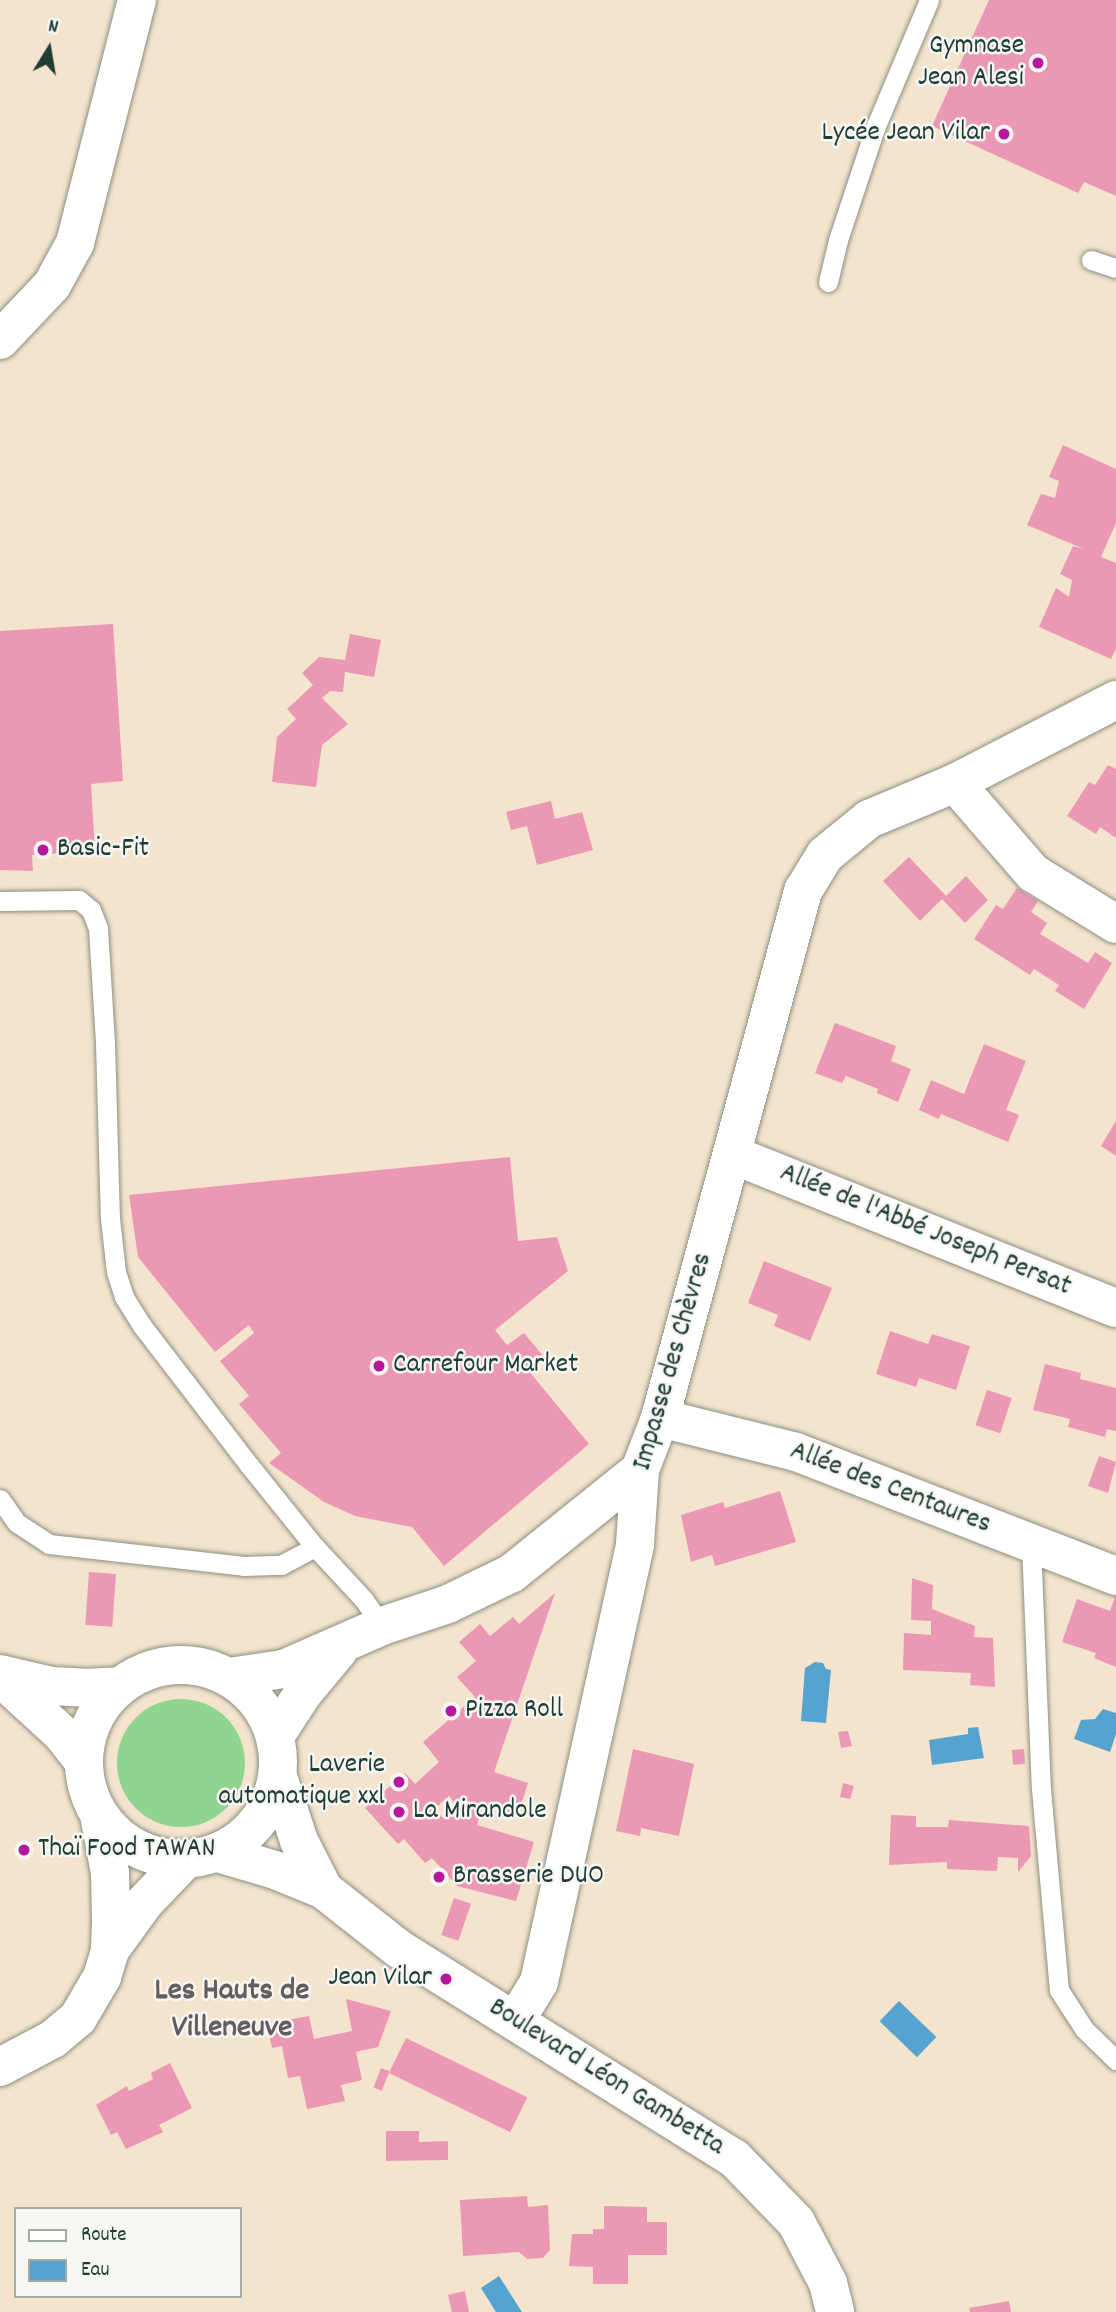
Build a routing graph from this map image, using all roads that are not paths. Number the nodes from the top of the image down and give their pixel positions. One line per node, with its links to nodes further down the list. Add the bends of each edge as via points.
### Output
1 (137, 0): 6 (street, via 75,243 52,285)
2 (929, 0): 5 (lane, via 875,128)
3 (1091, 260): 4 (lane)
4 (1116, 268)
5 (828, 282)
6 (0, 340)
7 (1116, 700): 8 (street, Impasse des Chèvres)
8 (955, 783): 10 (street, via 1033,873); 11 (street, Impasse des Chèvres, via 869,819 819,864 803,891)
9 (0, 901): 17 (lane, via 79,900 90,910 98,928 106,1042 110,1218 116,1272 124,1297)
10 (1116, 924)
11 (733, 1155): 12 (street, Allée de l'Abbé Joseph Persat); 13 (street, Impasse des Chèvres)
12 (1116, 1308)
13 (660, 1418): 14 (street, Impasse des Chèvres); 16 (street, Allée des Centaures, via 796,1452)
14 (640, 1470): 19 (street, via 512,1573 448,1604); 31 (street, Impasse des Chèvres, via 635,1544 539,1982)
15 (0, 1499): 17 (lane, via 30,1534 50,1544 244,1566 281,1565)
16 (1031, 1543): 18 (street, Allée des Centaures); 32 (lane, via 1041,1789 1059,1990 1084,2029)
17 (315, 1547): 19 (lane)
18 (1116, 1576)
19 (382, 1626): 20 (street)
20 (343, 1645): 22 (street, via 284,1669); 24 (street)
21 (0, 1675): 23 (street, via 52,1686); 25 (street, via 62,1734)
22 (229, 1677): 23 (street, via 202,1667 173,1665 145,1671); 24 (street, via 258,1702)
23 (119, 1686): 25 (street, via 92,1719)
24 (275, 1736): 26 (street)
25 (83, 1761): 27 (street, via 89,1798)
26 (278, 1777): 28 (street, via 271,1802 258,1823 240,1840); 29 (street, Boulevard Léon Gambetta, via 299,1841)
27 (99, 1815): 28 (street, via 115,1835 136,1849 160,1858); 30 (street, via 110,1873)
28 (201, 1857): 29 (street, Boulevard Léon Gambetta, via 275,1870); 30 (street, via 144,1903)
29 (324, 1890): 31 (street, Boulevard Léon Gambetta, via 398,1949)
30 (110, 1950): 33 (street, via 102,1977 78,2018 53,2039)
31 (516, 2020): 34 (street, Boulevard Léon Gambetta, via 734,2158 796,2222 828,2283)
32 (1116, 2060)
33 (0, 2067)
34 (835, 2312)

